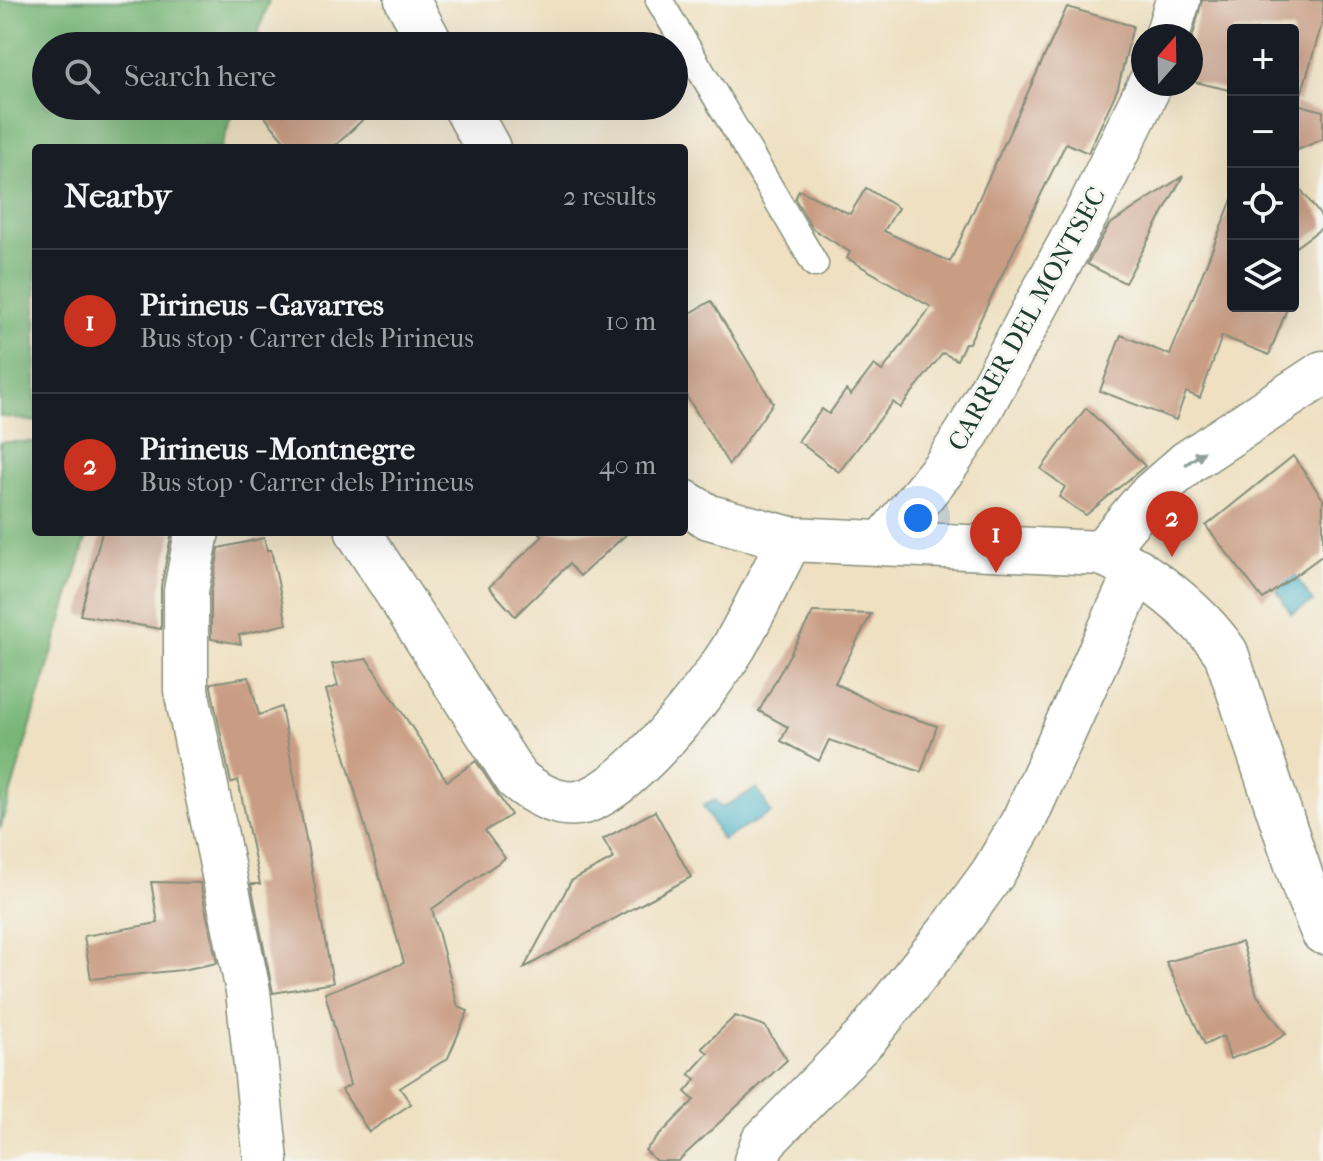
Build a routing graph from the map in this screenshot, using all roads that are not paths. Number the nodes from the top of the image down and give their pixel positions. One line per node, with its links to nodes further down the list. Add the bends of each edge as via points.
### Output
1 (407, 0): 5 (street)
2 (659, 0): 6 (lane)
3 (1178, 0): 4 (street)
4 (1171, 24)
5 (424, 32)
6 (678, 32)
7 (688, 49): 11 (lane)
8 (1144, 96): 17 (street, CARRER DEL MONTSEC, via 968,432)
9 (473, 120): 10 (street)
10 (486, 144)
11 (815, 264)
12 (1323, 373): 18 (street, one-way to 12, via 1147,498 1188,462)
13 (688, 504): 16 (street, via 709,517)
14 (196, 536): 20 (street, via 186,591 186,690 248,991)
15 (361, 536): 16 (street, via 517,779 532,792 575,804 599,797 621,782 689,708 733,647)
16 (790, 539): 17 (street)
17 (884, 542): 18 (street)
18 (1119, 561): 19 (street, via 1162,589 1226,653); 21 (street, via 1024,820 993,873 865,1038 763,1142)
19 (1323, 932)
20 (266, 1161)
21 (756, 1161)

